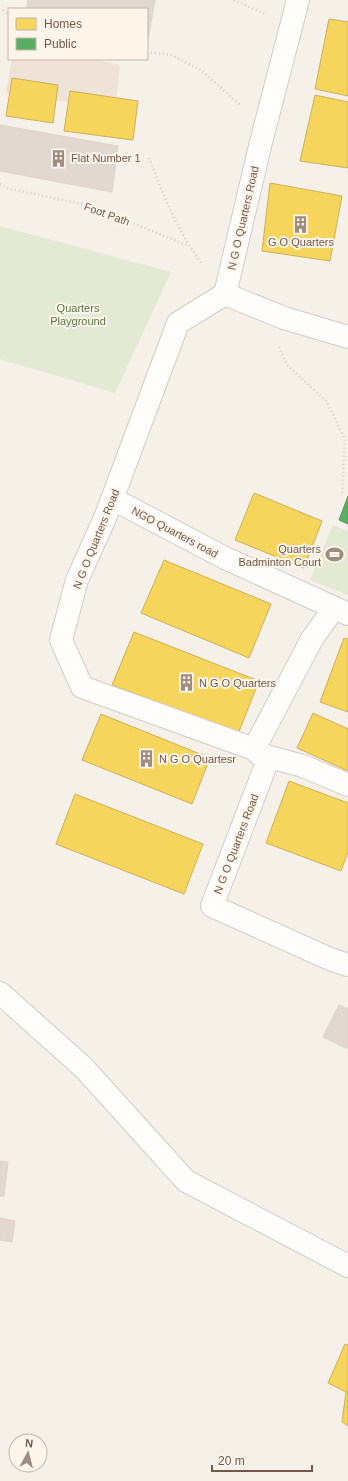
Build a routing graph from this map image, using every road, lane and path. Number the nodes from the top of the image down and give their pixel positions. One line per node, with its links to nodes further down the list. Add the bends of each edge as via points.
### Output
1 (298, 0): 5 (street, N G O Quarters Road)
2 (3, 10): 3 (path)
3 (8, 15)
4 (148, 52): 5 (path, via 171,55 201,70)
5 (263, 134): 9 (street, N G O Quarters Road)
6 (149, 158): 8 (path, via 165,200)
7 (0, 184): 8 (path, Foot Path, via 10,189 92,206)
8 (189, 246): 9 (path)
9 (225, 294): 10 (street); 13 (street, N G O Quarters Road, via 178,323)
10 (264, 310): 11 (street); 12 (path, via 287,365 326,401 345,439)
11 (348, 337)
12 (342, 496)
13 (113, 499): 14 (street, NGO Quarters road, via 225,558); 15 (street, N G O Quarters Road, via 77,580 61,640 82,687)
14 (341, 611): 15 (street, via 312,639)
15 (262, 753): 16 (street, N G O Quarters Road, via 303,766); 17 (street, N G O Quarters Road, via 212,906)
16 (348, 785)
17 (348, 965)
18 (0, 993): 19 (street, via 84,1068 186,1181)
19 (348, 1266)

